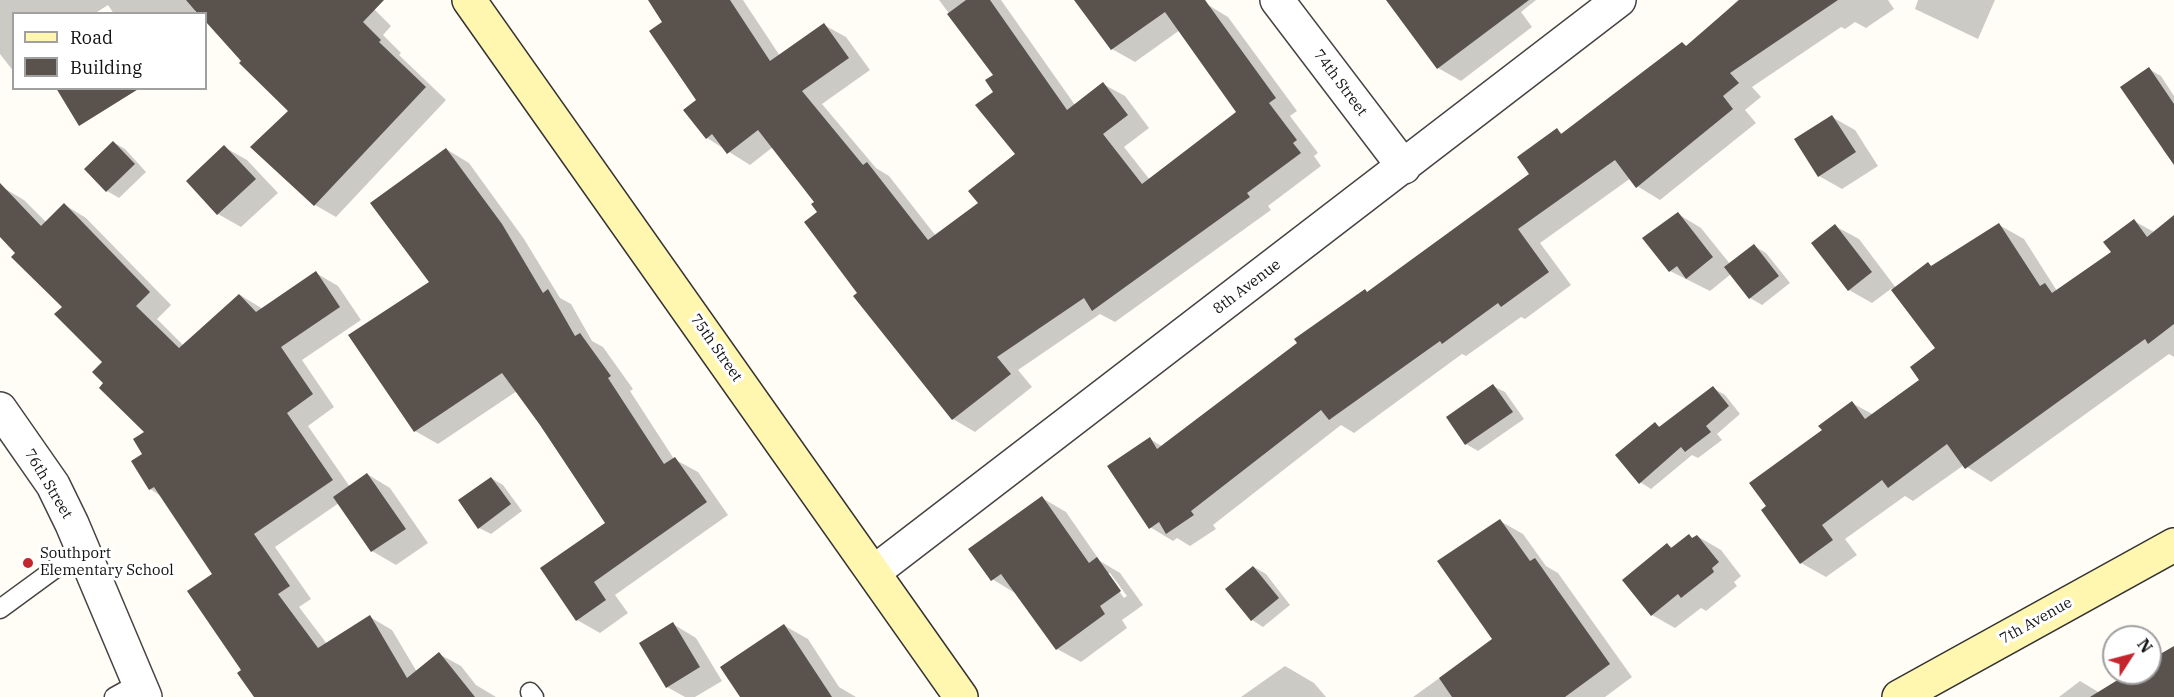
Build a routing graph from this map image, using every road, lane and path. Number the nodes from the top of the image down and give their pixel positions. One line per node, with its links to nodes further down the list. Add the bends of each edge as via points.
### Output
1 (469, 0): 8 (street, 75th Street)
2 (1277, 0): 4 (street, 74th Street)
3 (1619, 0): 4 (street, 8th Avenue)
4 (1404, 167): 8 (street, 8th Avenue)
5 (0, 409): 7 (street, 76th Street, via 52,485)
6 (2174, 545): 12 (street, 7th Avenue)
7 (82, 549): 9 (lane); 10 (street, 76th Street)
8 (874, 572): 11 (street, 75th Street)
9 (0, 609)
10 (133, 692)
11 (961, 697)
12 (1899, 697)

